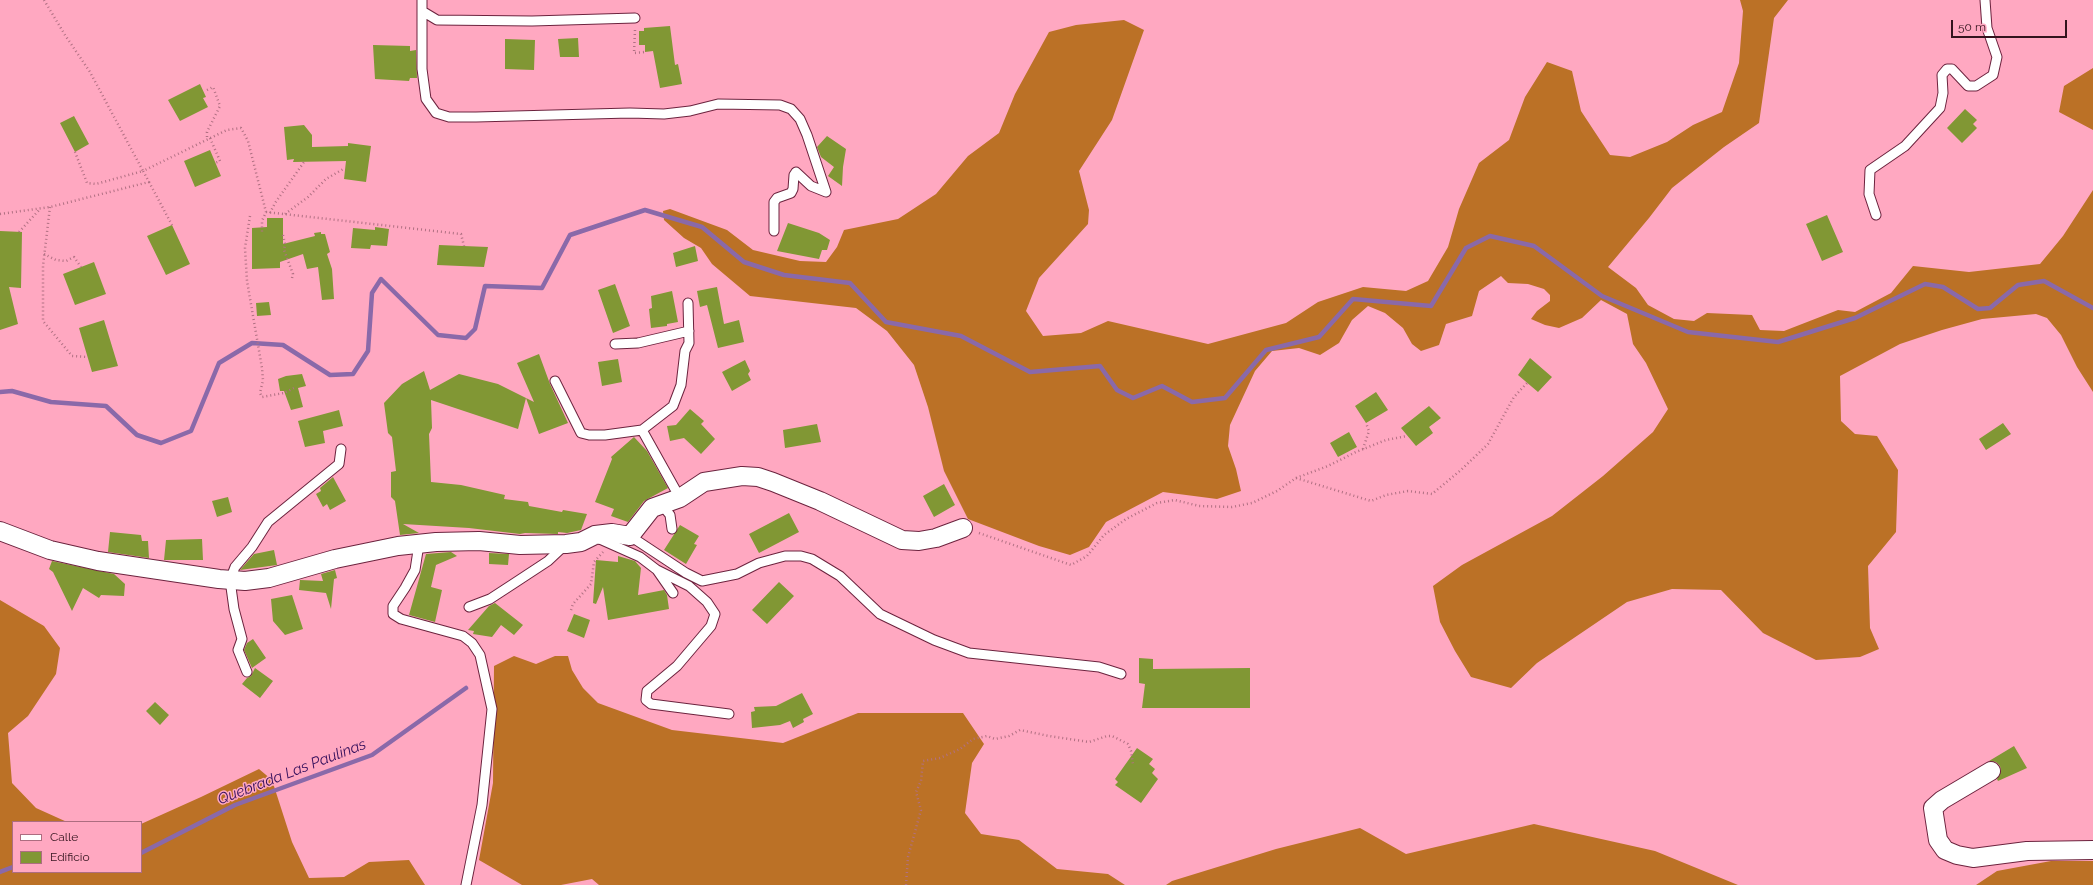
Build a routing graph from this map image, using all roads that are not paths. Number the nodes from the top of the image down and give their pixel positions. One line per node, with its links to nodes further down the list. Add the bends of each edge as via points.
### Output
1 (422, 0): 3 (lane)
2 (1985, 0): 5 (lane, via 1987,28 1997,57 1993,75 1976,86 1968,86 1952,69 1947,69 1942,75 1943,93 1940,108 1905,146 1870,170 1869,194)
3 (422, 11): 4 (lane, via 437,20); 6 (lane, via 422,69 426,100 436,114 449,117 476,117 630,112 664,114 718,104 780,105 791,109 800,119 807,135 826,192 812,186 796,172 794,189 774,202)
4 (635, 18)
5 (1876, 215)
6 (774, 231)
7 (688, 303): 8 (lane)
8 (689, 331): 9 (lane, via 638,343); 11 (lane, via 681,384 673,406)
9 (615, 344)
10 (555, 381): 11 (lane, via 581,433 588,436)
11 (642, 430): 13 (lane)
12 (341, 448): 23 (lane, via 339,464 268,522 235,567)
13 (680, 498): 14 (street); 15 (street, via 704,482 723,478 758,477 820,501 902,540 936,538)
14 (662, 505): 16 (lane, via 670,515); 19 (street, via 652,508)
15 (963, 528)
16 (672, 529)
17 (0, 531): 23 (street, via 50,550 98,561)
18 (593, 536): 19 (street, via 612,533); 21 (street, via 581,542); 22 (lane, via 640,557)
19 (630, 536): 27 (lane, via 679,569 702,581 737,574 759,563 785,556 812,559 840,576 880,614 934,640 969,653 1099,667)
20 (419, 544): 21 (street, via 479,540 520,545); 23 (street, via 334,558 269,578); 31 (lane, via 415,570 392,606 393,614 401,619 463,636 472,643 480,655 492,709 482,805)
21 (566, 544): 25 (lane, via 548,561 513,584)
22 (657, 570): 24 (lane); 28 (lane, via 689,586 716,614 710,626 677,666 648,691 646,700 651,704)
23 (230, 580): 26 (lane, via 242,639 238,650)
24 (673, 593)
25 (469, 607)
26 (247, 672)
27 (1120, 674)
28 (729, 714)
29 (1991, 771): 30 (street, via 1933,808 1938,840 1945,850 1973,858 2027,851)
30 (2093, 850)
31 (466, 885)

